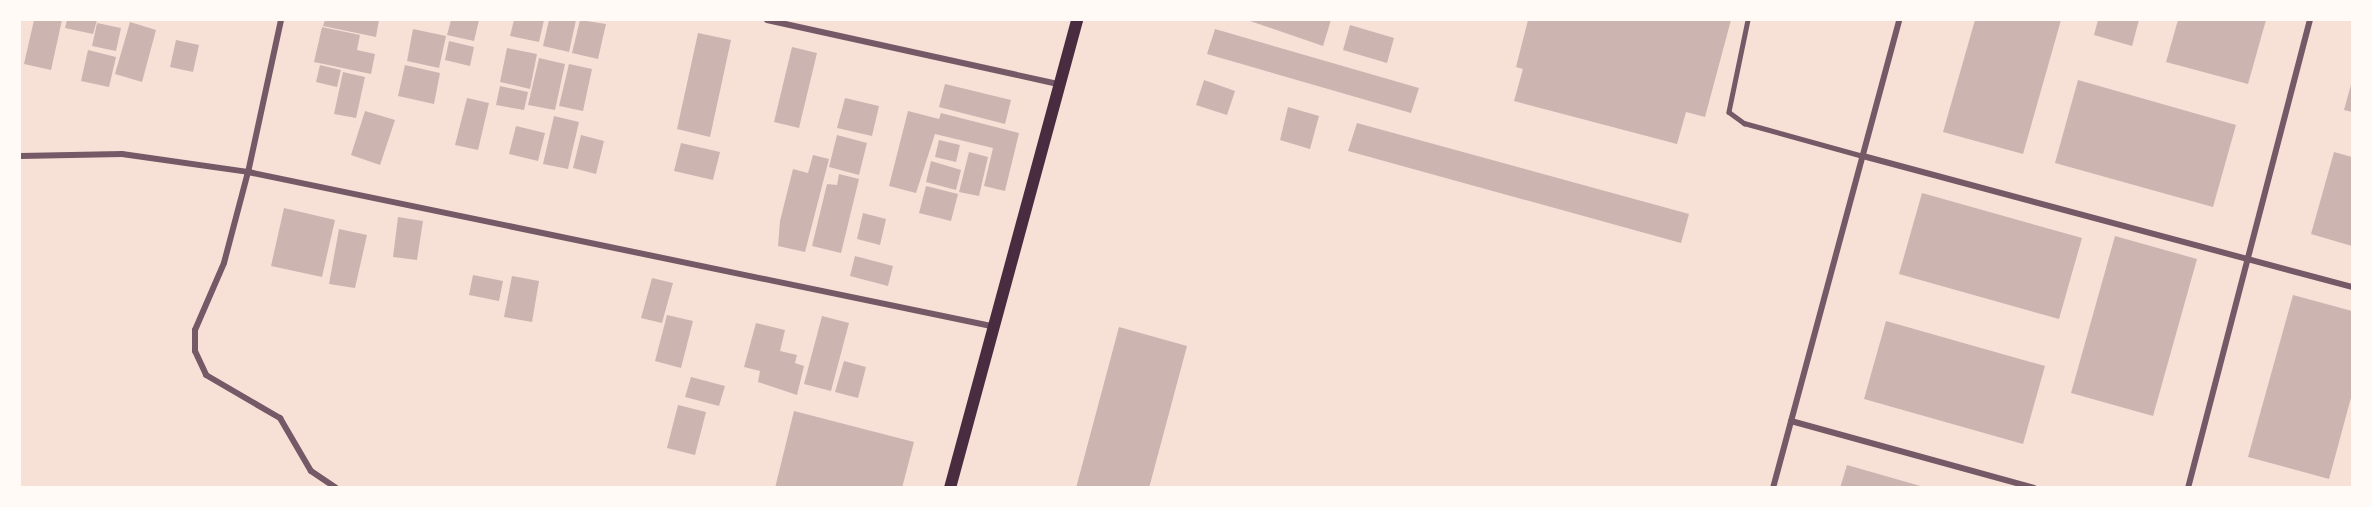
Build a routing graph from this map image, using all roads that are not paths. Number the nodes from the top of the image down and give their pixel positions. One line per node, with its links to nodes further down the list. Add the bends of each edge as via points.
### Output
1 (281, 20): 10 (street)
2 (767, 20): 7 (street)
3 (1077, 20): 7 (main road)
4 (1748, 20): 9 (lane, via 1728,98 1730,112 1744,123)
5 (1899, 20): 9 (street)
6 (2310, 20): 11 (street)
7 (1059, 84): 13 (main road)
8 (20, 156): 10 (street, via 122,154)
9 (1863, 156): 11 (street); 14 (street)
10 (248, 172): 13 (street); 15 (street, via 224,263 195,330 195,351 206,375 280,418 311,471)
11 (2248, 259): 12 (street); 19 (street)
12 (2352, 287)
13 (991, 326): 16 (main road)
14 (1791, 421): 17 (street); 18 (street)
15 (336, 488)
16 (950, 488)
17 (1773, 488)
18 (2034, 488)
19 (2188, 488)

